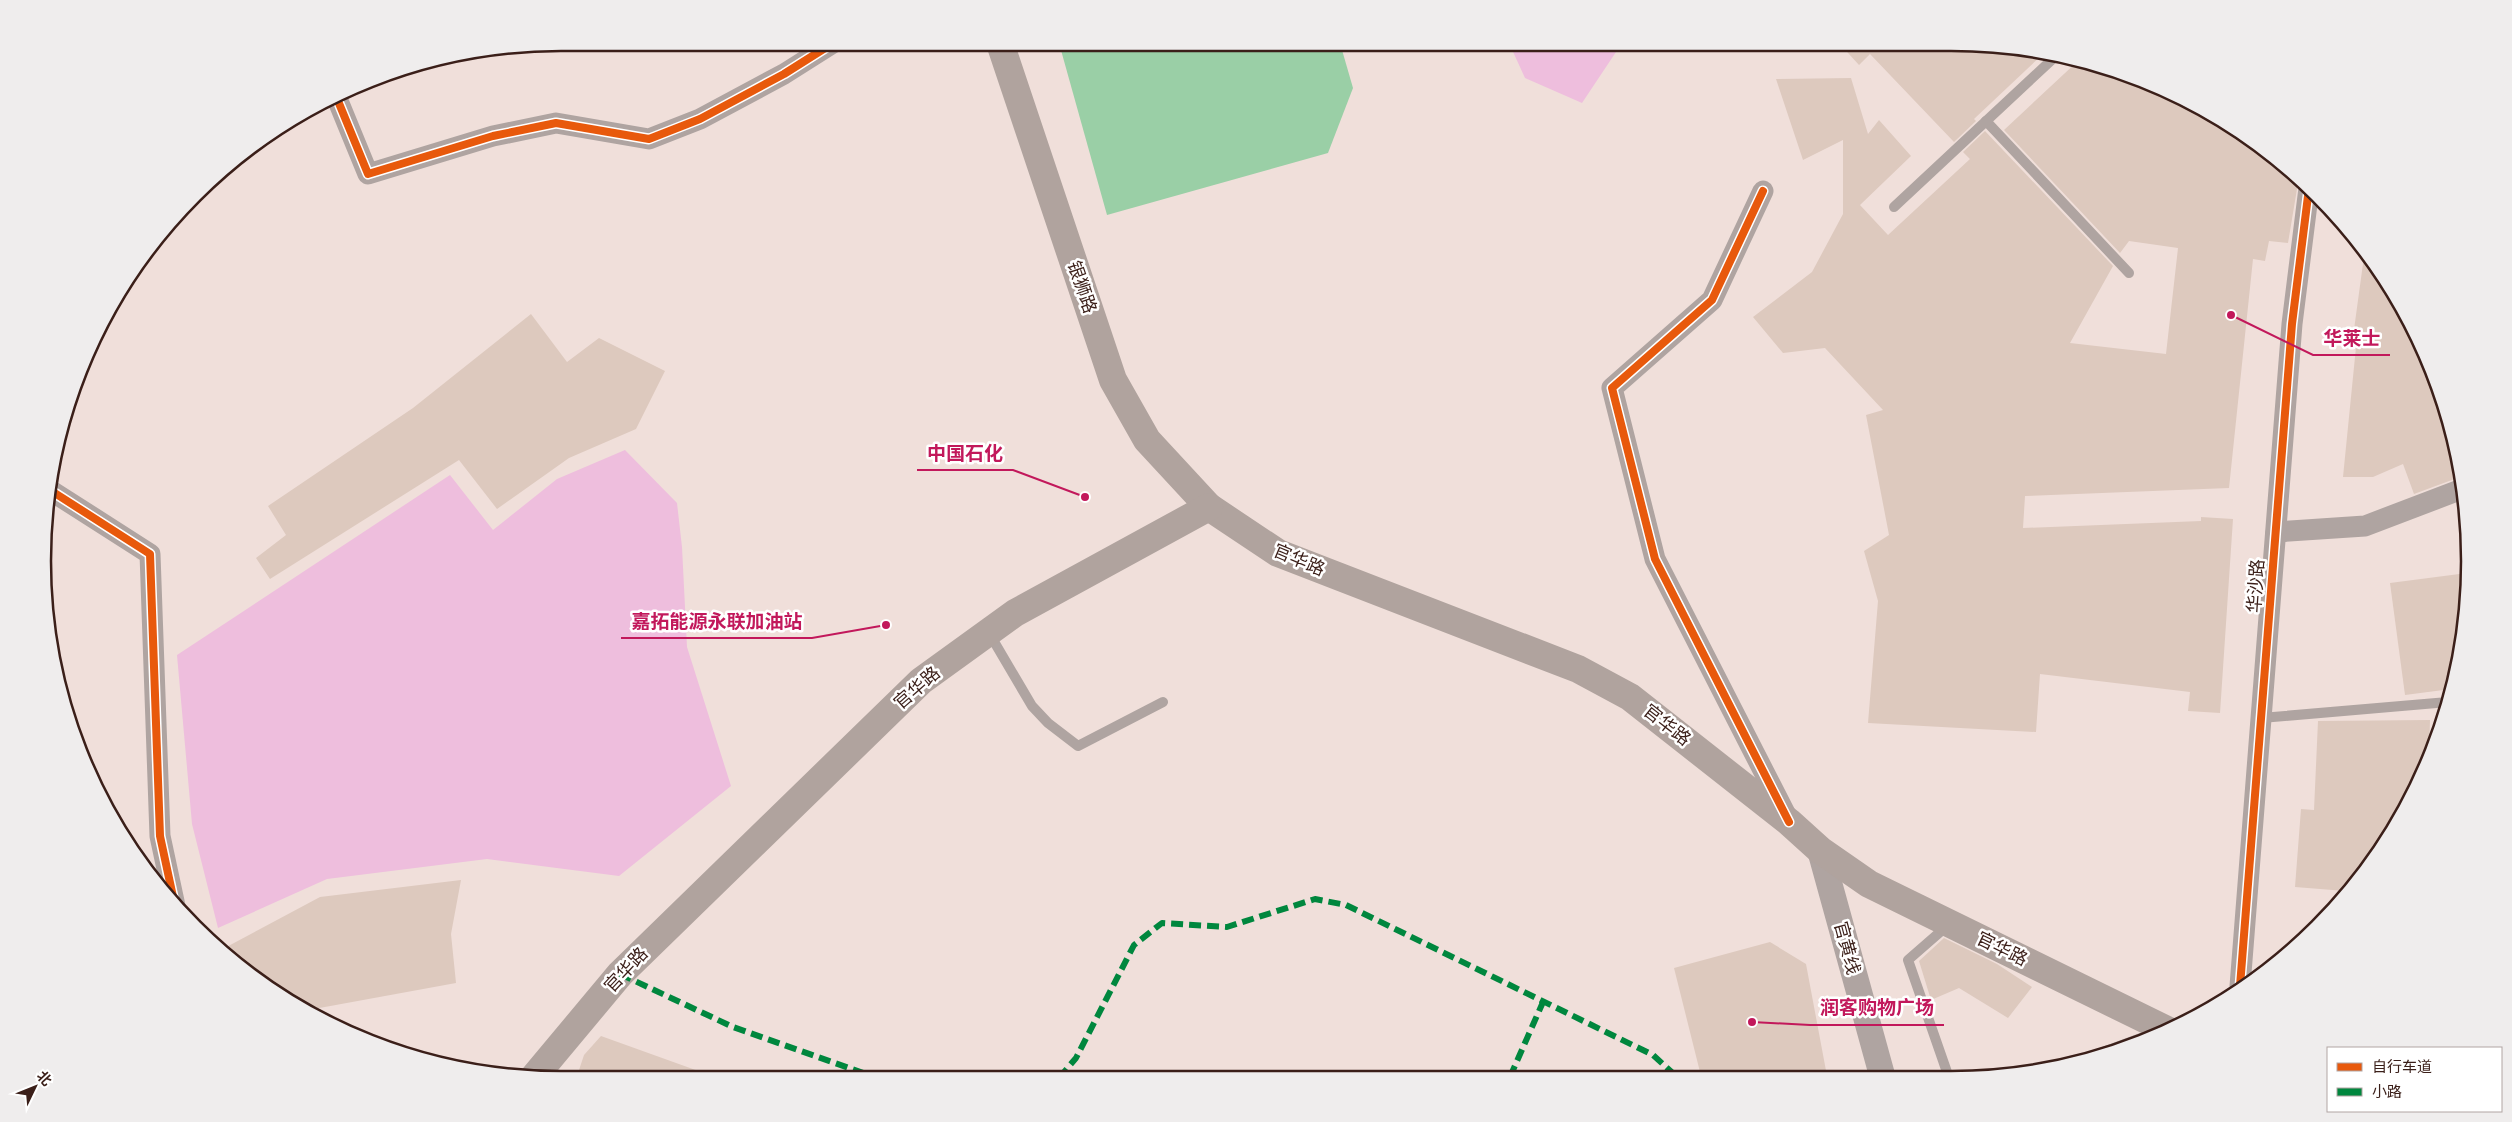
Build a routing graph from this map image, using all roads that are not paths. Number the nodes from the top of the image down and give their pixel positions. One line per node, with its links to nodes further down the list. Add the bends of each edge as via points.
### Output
1 (819, 51): 4 (street, via 709,114 649,139 556,123 493,136 368,174)
2 (1003, 51): 12 (main road, 银狮路, via 1114,380 1147,440)
3 (2050, 61): 5 (lane)
4 (339, 103)
5 (1986, 121): 8 (lane); 9 (lane)
6 (1763, 191): 18 (street, via 1712,300 1612,388 1655,559)
7 (2307, 197): 13 (street, 华沙路, via 2292,324)
8 (1894, 206)
9 (2130, 273)
10 (2456, 491): 13 (street, via 2365,526)
11 (56, 494): 20 (street, via 150,554 160,836)
12 (1209, 507): 14 (main road, 官华路, via 1015,613); 18 (main road, 官华路, via 1278,553 1578,669 1630,697)
13 (2276, 532): 17 (street, 华沙路)
14 (988, 632): 15 (lane, via 1032,706 1078,746); 24 (main road, 官华路, via 921,681 620,974)
15 (1162, 702)
16 (2440, 703): 17 (lane)
17 (2261, 718): 22 (street, 华沙路)
18 (1789, 822): 19 (main road, 官华路)
19 (1820, 850): 21 (main road, 官华路, via 1869,884); 25 (street, 官黄线)
20 (171, 889)
21 (1950, 923): 23 (main road, 官华路); 26 (lane, via 1908,960)
22 (2240, 980)
23 (2159, 1026)
24 (540, 1070)
25 (1881, 1071)
26 (1947, 1071)

